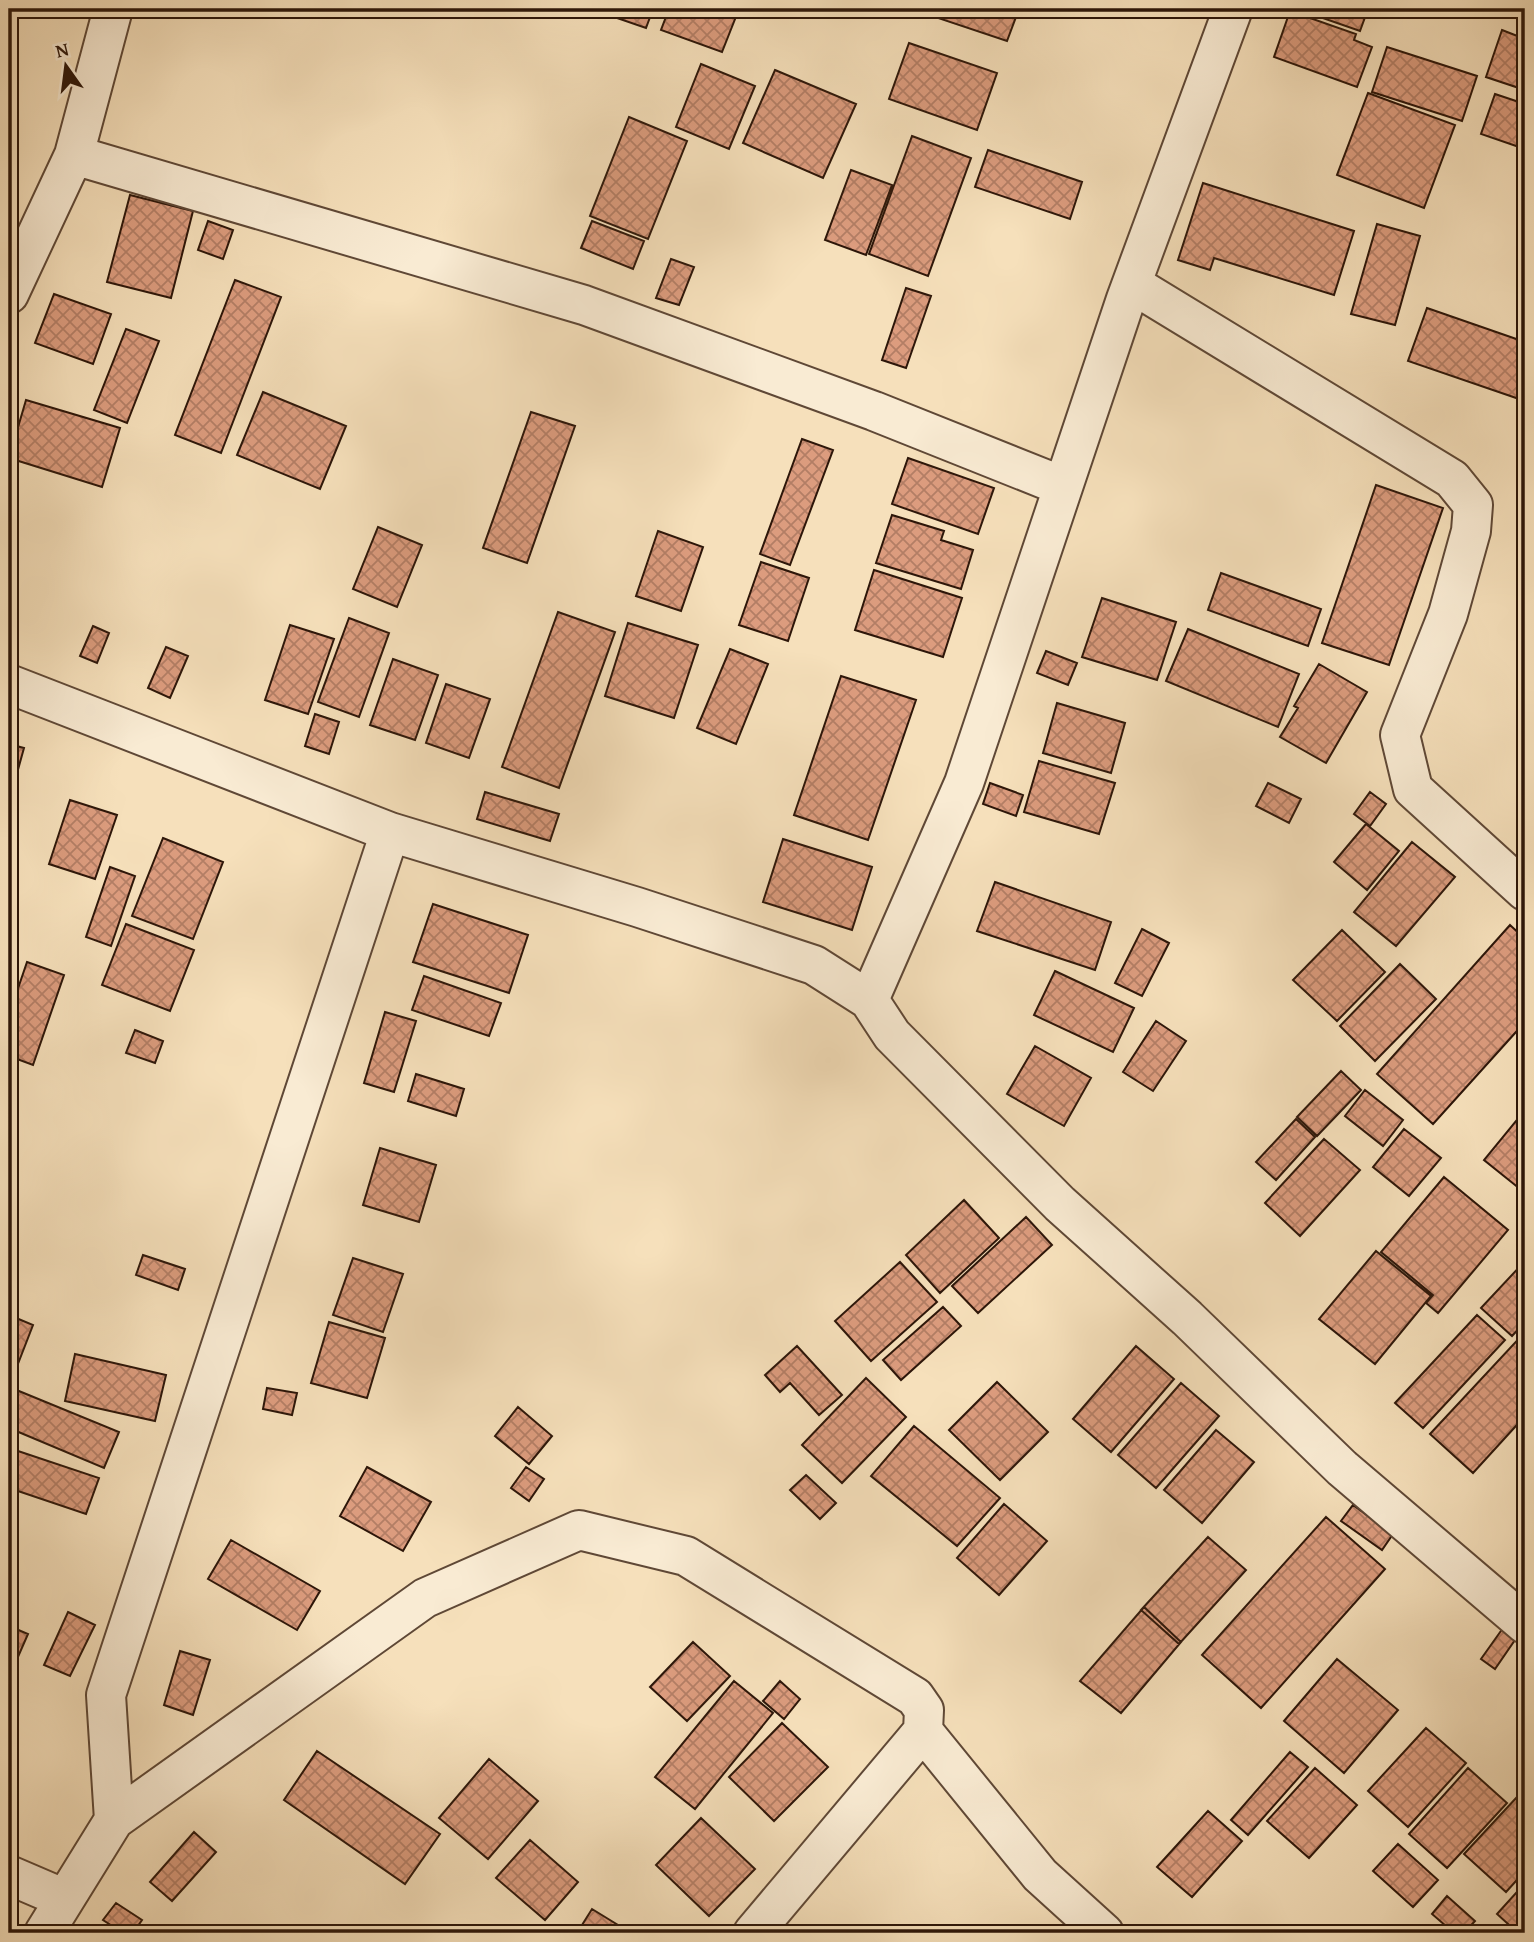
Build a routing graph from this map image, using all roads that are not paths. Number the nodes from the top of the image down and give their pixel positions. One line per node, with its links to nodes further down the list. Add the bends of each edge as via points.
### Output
1 (113, 9): 3 (street)
2 (1233, 9): 4 (street)
3 (74, 155): 5 (street); 6 (street, via 584,305 874,411)
4 (1132, 284): 6 (street); 9 (street, via 1452,479 1473,505 1471,531 1448,614 1399,735 1413,789)
5 (9, 294)
6 (1062, 486): 10 (street, via 964,783)
7 (9, 684): 8 (street)
8 (390, 832): 10 (street, via 814,965); 13 (street, via 106,1695)
9 (1525, 891)
10 (869, 1000): 11 (street, via 892,1035 1060,1204 1187,1318 1342,1468)
11 (1525, 1624)
12 (923, 1731): 13 (street, via 924,1710 915,1698 686,1556 579,1530 425,1598); 17 (street); 18 (street, via 1040,1875)
13 (114, 1820): 15 (street)
14 (9, 1875): 15 (street)
15 (65, 1899): 16 (street)
16 (44, 1933)
17 (752, 1933)
18 (1104, 1933)

